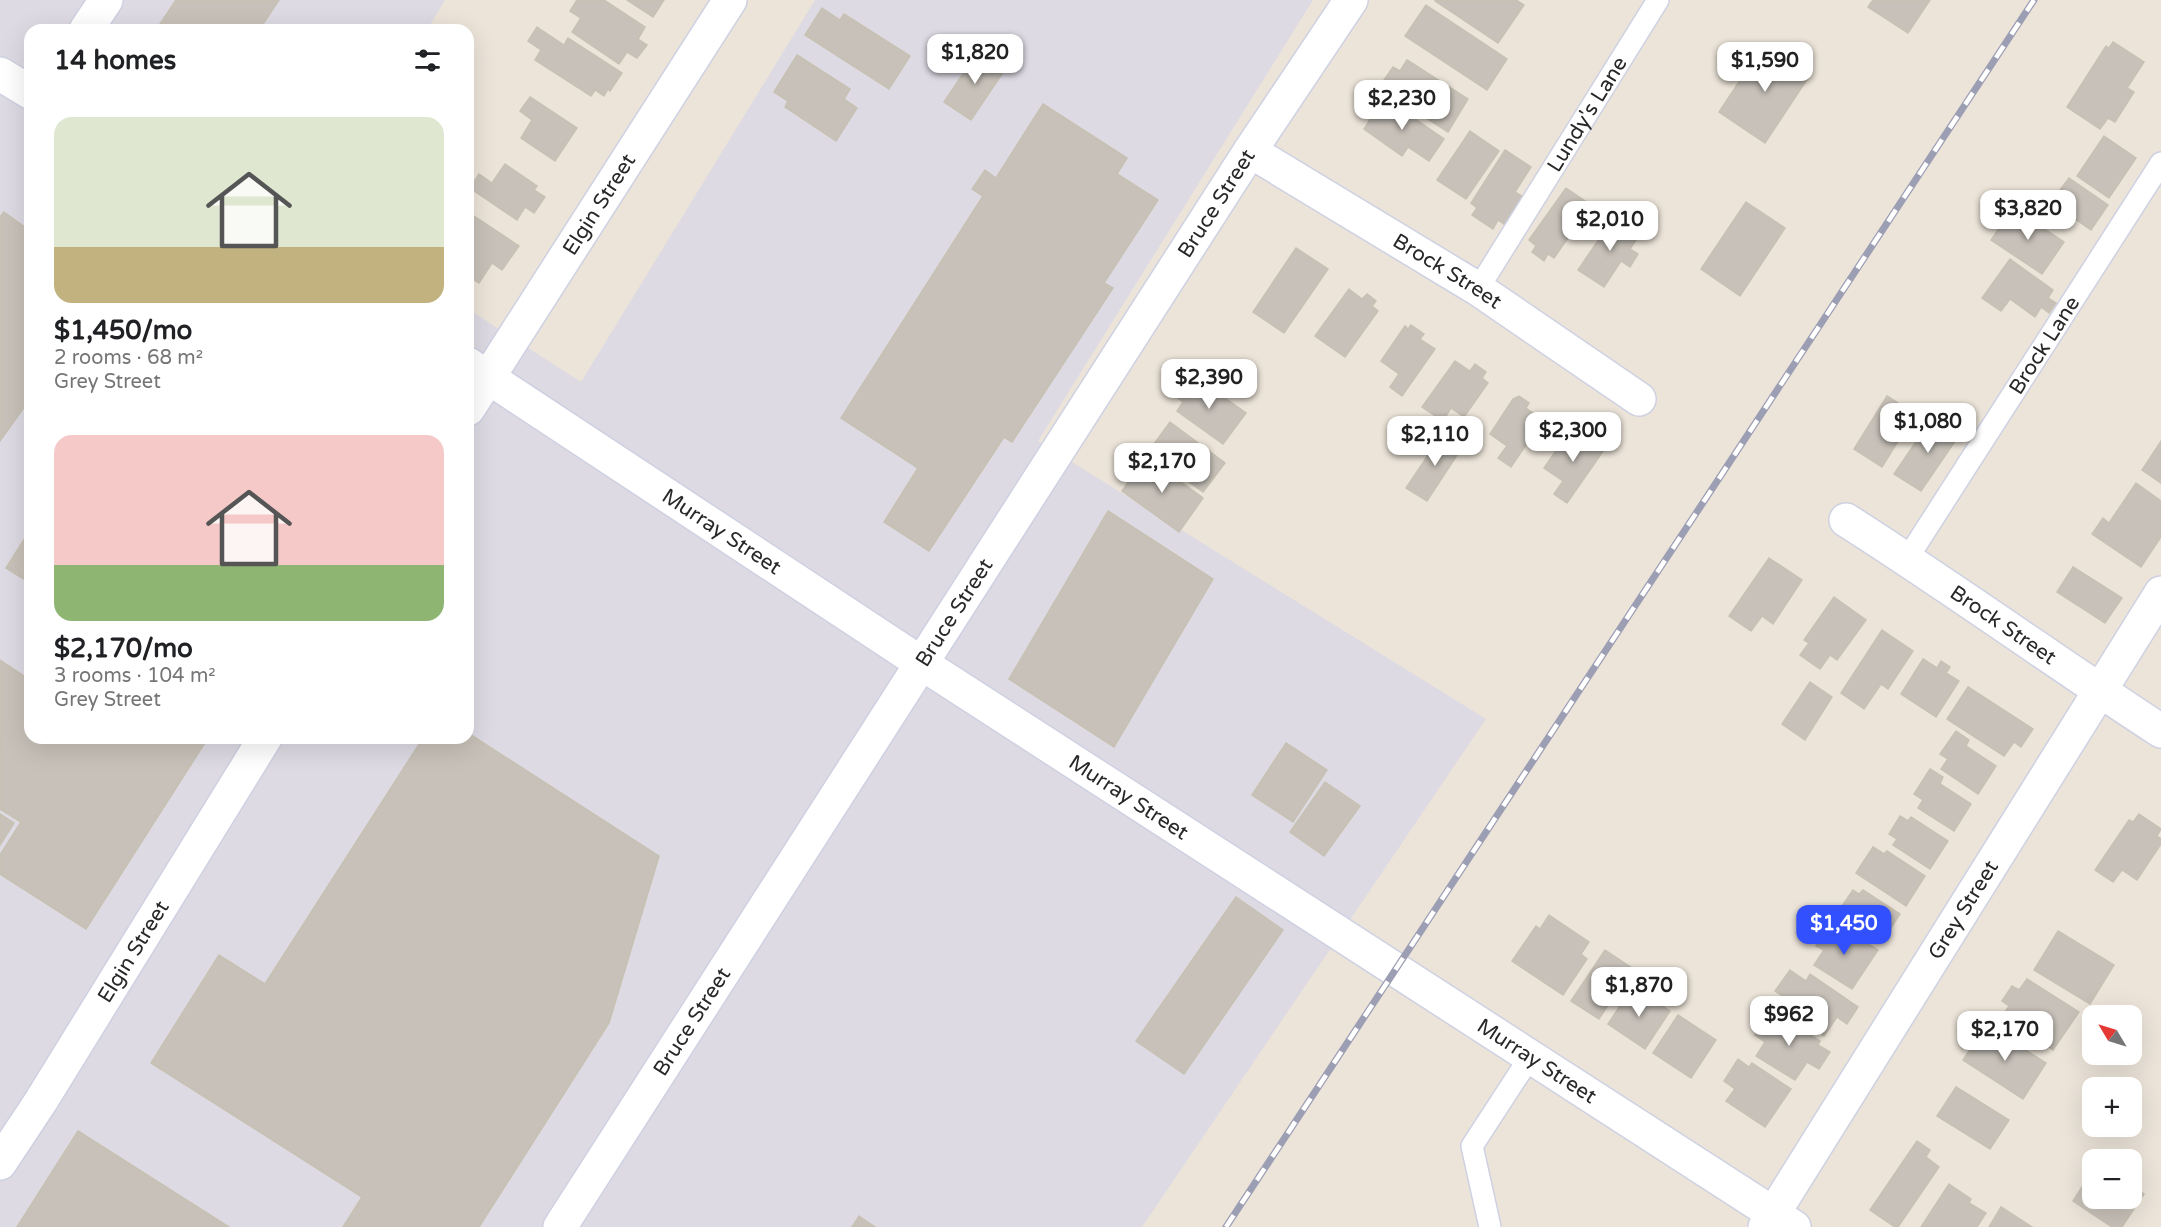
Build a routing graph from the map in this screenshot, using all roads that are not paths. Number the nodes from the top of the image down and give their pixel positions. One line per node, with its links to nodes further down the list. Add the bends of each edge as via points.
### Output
1 (106, 0): 5 (street)
2 (730, 0): 11 (street, Elgin Street)
3 (1351, 0): 8 (street, Bruce Street)
4 (1658, 0): 10 (lane, Lundy's Lane)
5 (90, 24)
6 (0, 74): 7 (street)
7 (24, 88)
8 (1250, 152): 10 (street, Brock Street); 17 (street, Bruce Street)
9 (2161, 163): 15 (lane, Brock Lane)
10 (1478, 289): 13 (street, Brock Street)
11 (478, 370): 12 (street, Elgin Street); 17 (street, Murray Street)
12 (474, 386)
13 (1639, 399)
14 (1846, 520): 15 (street, Brock Street)
15 (1907, 559): 18 (street, Brock Street)
16 (2161, 593): 18 (street, Grey Street)
17 (921, 663): 21 (street, Murray Street); 24 (street, Bruce Street)
18 (2099, 691): 19 (street, Brock Street); 23 (street, Grey Street)
19 (2161, 731)
20 (261, 744): 22 (street, Elgin Street)
21 (1530, 1057): 23 (street, Murray Street); 25 (lane, via 1472,1146)
22 (0, 1163)
23 (1777, 1223)
24 (560, 1227)
25 (1490, 1227)

